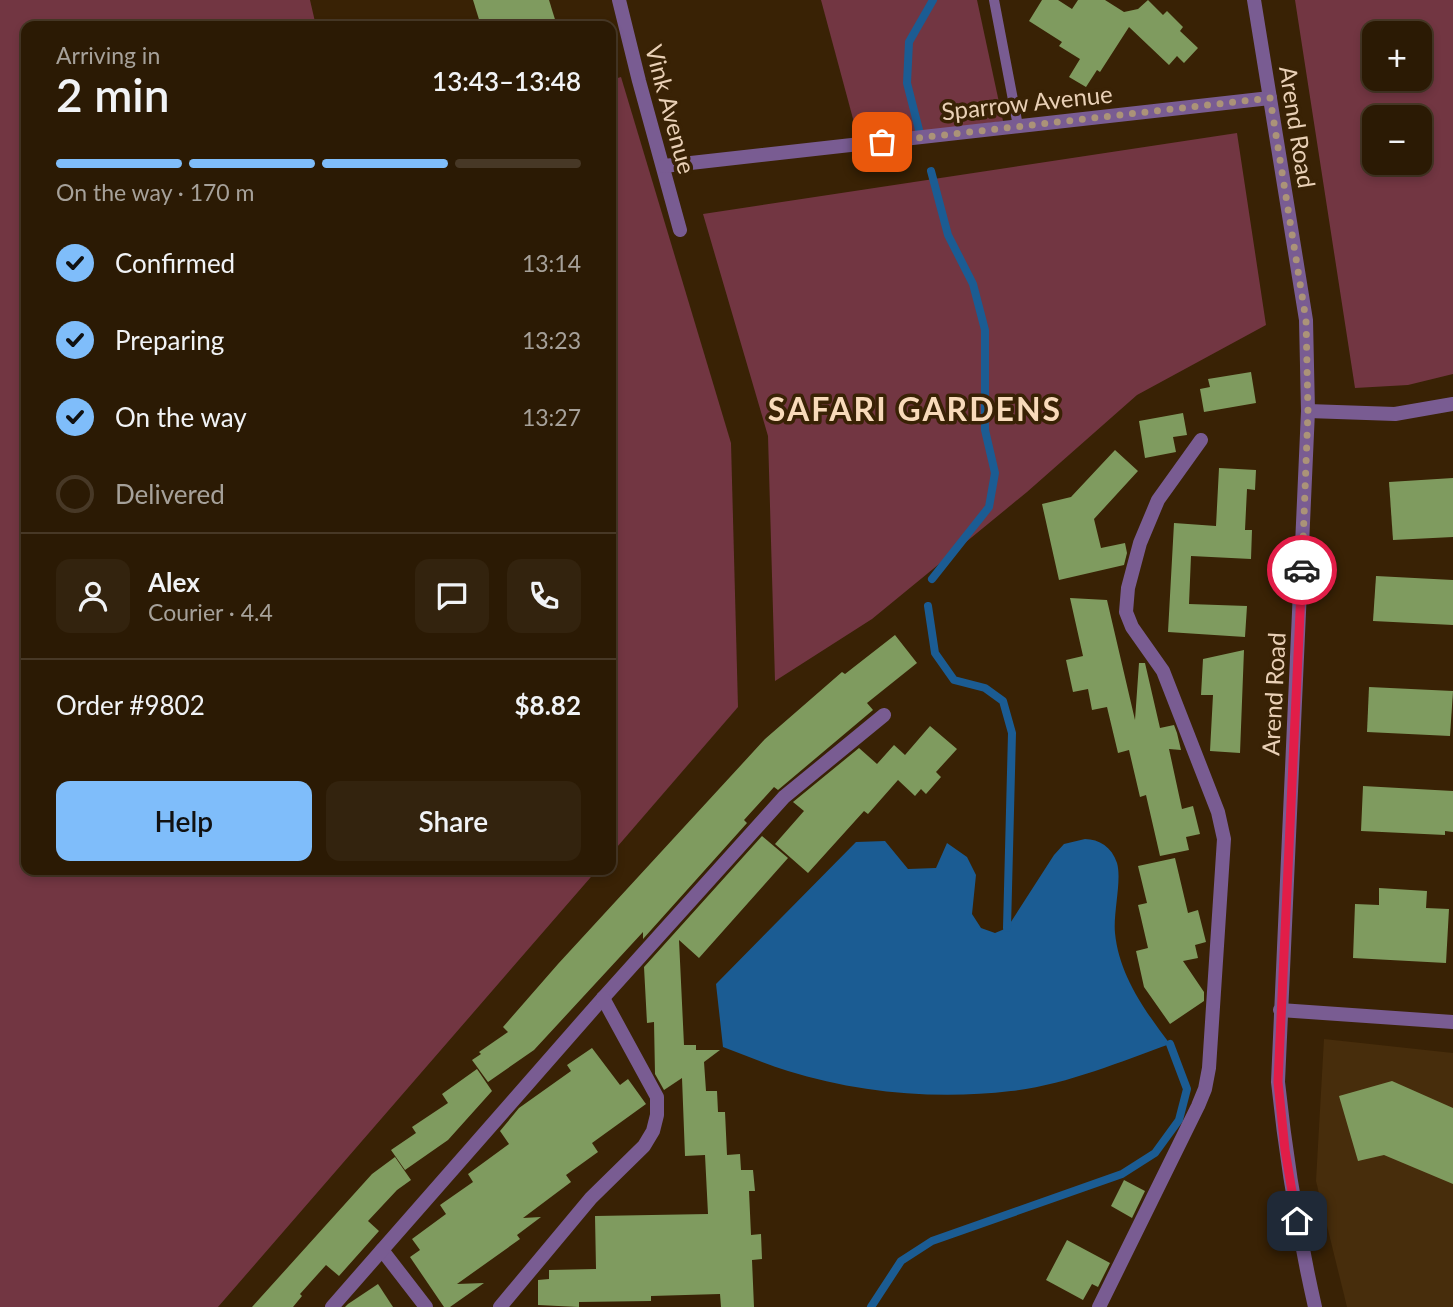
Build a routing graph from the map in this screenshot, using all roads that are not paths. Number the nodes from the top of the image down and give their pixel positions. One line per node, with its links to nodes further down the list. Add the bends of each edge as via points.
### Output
1 (619, 0): 6 (street, Vink Avenue)
2 (994, 0): 5 (lane)
3 (1254, 0): 4 (street, Arend Road)
4 (1270, 98): 5 (street, Sparrow Avenue); 9 (street, Arend Road, via 1306,320)
5 (1018, 126): 6 (street, Sparrow Avenue)
6 (664, 166): 7 (street, Vink Avenue)
7 (680, 230)
8 (1453, 404): 9 (street, via 1395,414)
9 (1308, 411): 13 (street, Arend Road)
10 (1201, 440): 19 (street, via 1157,500 1140,543 1126,612 1163,671 1218,812 1224,839 1209,1068 1198,1106)
11 (884, 715): 12 (street, via 784,797)
12 (603, 998): 15 (street); 18 (street, via 657,1097 653,1131)
13 (1280, 1010): 14 (street); 20 (street, Arend Road, via 1278,1082 1285,1150)
14 (1453, 1022)
15 (382, 1250): 16 (street); 17 (street)
16 (332, 1307)
17 (426, 1307)
18 (499, 1307)
19 (1099, 1307)
20 (1315, 1307)

